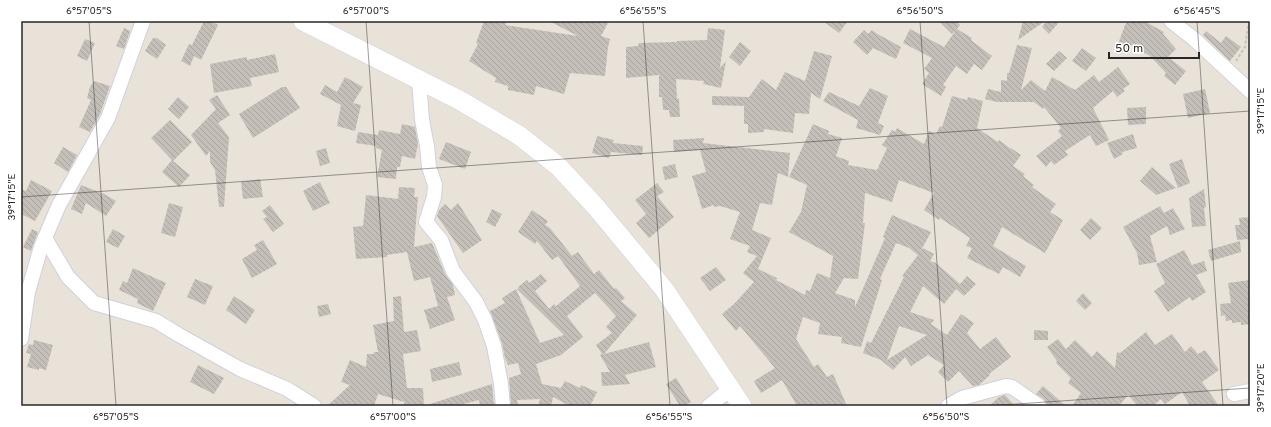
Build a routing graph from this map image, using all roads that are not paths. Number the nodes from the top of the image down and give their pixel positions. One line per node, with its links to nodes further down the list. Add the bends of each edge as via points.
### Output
1 (143, 21): 6 (street, via 108,118 59,205)
2 (303, 21): 4 (main road)
3 (1171, 21): 5 (street)
4 (419, 80): 8 (main road, via 461,101 520,136 558,166 596,207 664,289); 12 (street, via 429,167 435,186 426,222 441,240 453,271 476,302 485,320 494,346)
5 (1250, 91)
6 (45, 238): 7 (street, via 28,292); 11 (street, via 68,277 94,303 156,321 240,369 287,389)
7 (21, 339)
8 (730, 389): 13 (street); 14 (main road)
9 (1250, 391): 10 (street)
10 (1234, 394)
11 (314, 406)
12 (503, 406)
13 (708, 406)
14 (742, 406)
15 (948, 406): 16 (street, via 962,398 1006,386 1012,387)
16 (1039, 406)

